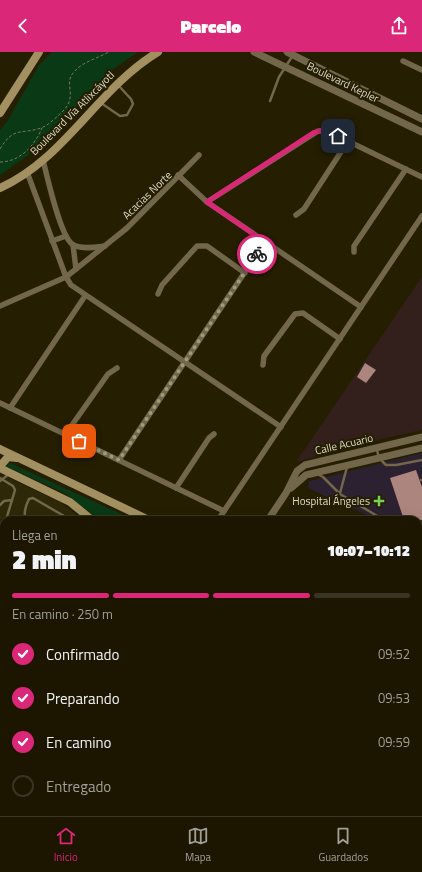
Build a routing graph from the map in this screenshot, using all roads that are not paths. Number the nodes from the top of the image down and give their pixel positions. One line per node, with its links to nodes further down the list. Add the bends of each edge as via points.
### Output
1 (39, 52): 11 (main road)
2 (158, 52): 8 (main road, Boulevard Vía Atlixcáyotl)
3 (254, 52): 6 (street, Boulevard Kepler)
4 (290, 54): 6 (lane); 12 (street, Boulevard Kepler)
5 (403, 61): 7 (street)
6 (285, 67): 9 (lane); 13 (street, Boulevard Kepler)
7 (422, 70)
8 (117, 84): 10 (main road, Boulevard Vía Atlixcáyotl); 10 (lane, via 133,104 127,115 120,116)
9 (270, 101)
10 (99, 102): 16 (main road, Boulevard Vía Atlixcáyotl)
11 (0, 113)
12 (422, 119)
13 (422, 132)
14 (348, 141): 17 (street); 22 (street, via 327,131 318,131); 23 (street, via 304,209)
15 (198, 155): 19 (street)
16 (43, 160): 18 (main road, Boulevard Vía Atlixcáyotl); 25 (street)
17 (406, 169): 20 (street); 30 (street, via 354,246)
18 (26, 172): 21 (main road, Boulevard Vía Atlixcáyotl); 26 (street)
19 (178, 175): 22 (street, Acacias Norte); 29 (street, Acacias Norte, via 127,228)
20 (422, 177)
21 (0, 188)
22 (207, 202): 27 (street, Acacias Norte)
23 (296, 215)
24 (422, 216): 37 (street)
25 (66, 236): 26 (street); 28 (street)
26 (52, 242): 33 (street)
27 (265, 242): 32 (street); 37 (street, Acacias Norte)
28 (72, 245): 29 (street); 31 (street)
29 (105, 246): 31 (street, Acacias Norte)
30 (354, 252)
31 (76, 269): 33 (street, Acacias Norte)
32 (245, 273): 34 (street, via 207,246 197,246 162,285); 39 (street)
33 (66, 277): 35 (street, via 71,285); 36 (street, Acacias Norte)
34 (158, 294)
35 (85, 296): 39 (street); 43 (street)
36 (0, 306)
37 (361, 307): 38 (street)
38 (340, 339): 40 (street, via 303,313 295,314 264,356); 44 (street)
39 (185, 362): 44 (street); 52 (street)
40 (263, 365)
41 (117, 368): 46 (street, via 108,374)
42 (0, 403): 43 (street)
43 (10, 408): 46 (street)
44 (281, 427): 65 (street)
45 (214, 434): 60 (street)
46 (65, 435): 52 (street)
47 (422, 436): 48 (street, Calle Acuario)
48 (377, 447): 51 (lane); 61 (street, Calle Acuario, via 305,465 297,471)
49 (422, 448): 51 (street, Calle Acuario)
50 (1, 451): 55 (main road)
51 (379, 458): 53 (lane, via 386,465); 54 (street, Calle Acuario)
52 (119, 460): 60 (street)
53 (422, 460)
54 (347, 465): 58 (street, Calle Acuario); 62 (lane)
55 (36, 466): 56 (main road, via 12,457 5,459); 70 (main road)
56 (0, 467): 57 (main road)
57 (10, 473): 59 (lane); 69 (main road, via 70,502)
58 (314, 473): 61 (street, Calle Acuario, via 303,477); 62 (lane, via 323,477)
59 (1, 479): 63 (lane, via 14,488)
60 (176, 488): 65 (street)
61 (286, 493): 72 (street, Calle Acuario)
62 (340, 494): 73 (lane)
63 (12, 500): 64 (lane, via 4,501); 66 (lane)
64 (0, 505)
65 (224, 511): 71 (street)
66 (7, 516)
67 (25, 516): 68 (lane, via 28,502 33,498)
68 (64, 516)
69 (87, 516)
70 (140, 516)
71 (221, 516)
72 (271, 516)
73 (377, 516)

